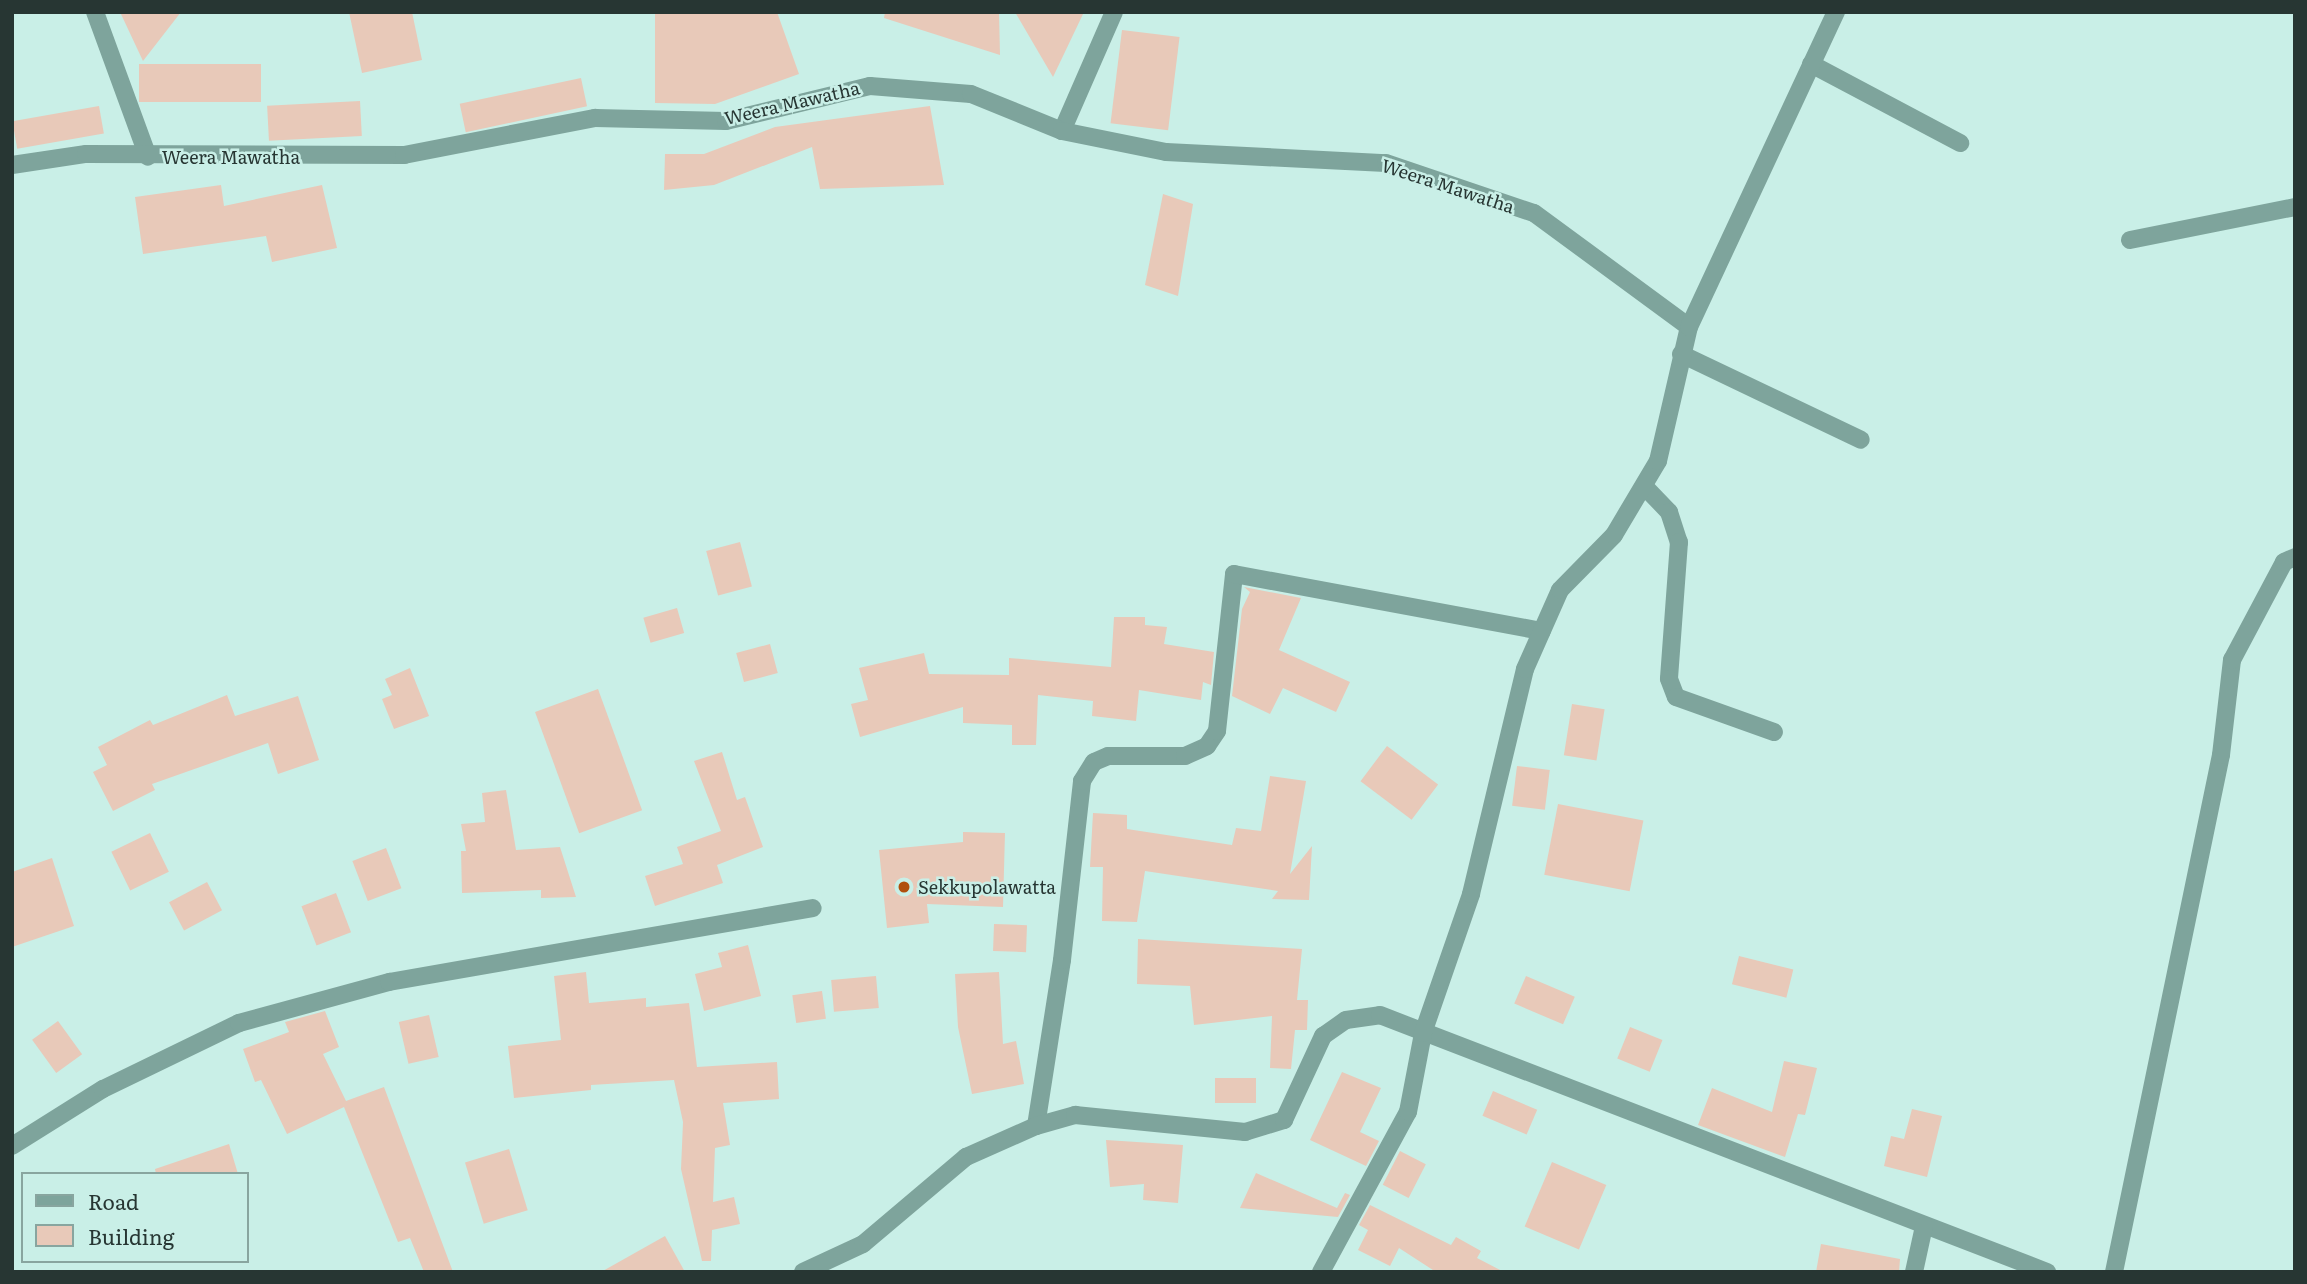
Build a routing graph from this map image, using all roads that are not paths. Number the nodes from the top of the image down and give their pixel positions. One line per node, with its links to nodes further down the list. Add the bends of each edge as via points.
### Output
1 (95, 12): 7 (street)
2 (1114, 12): 5 (street)
3 (1836, 12): 4 (street)
4 (1811, 64): 6 (street); 11 (street)
5 (1062, 131): 7 (street, Weera Mawatha, via 971,94 870,86 726,121 595,118 404,155); 11 (street, Weera Mawatha, via 1166,152 1386,163 1534,214)
6 (1960, 143)
7 (148, 157): 8 (street, Weera Mawatha, via 86,154)
8 (12, 165)
9 (2295, 207): 10 (street)
10 (2130, 240)
11 (1689, 327): 12 (street)
12 (1681, 354): 13 (street); 14 (street, via 1658,461)
13 (1861, 440)
14 (1644, 486): 16 (street, via 1614,535 1560,590); 17 (street, via 1669,512 1679,542 1670,679 1676,697)
15 (2295, 557): 27 (street, via 2284,562 2232,660 2221,755)
16 (1542, 631): 19 (street, via 1525,669 1471,894); 20 (street, via 1234,574 1217,731 1207,746 1185,755 1108,756 1094,762 1082,781 1062,960)
17 (1774, 732)
18 (814, 908): 21 (street, via 389,982 239,1023 103,1089)
19 (1423, 1033): 20 (street, via 1380,1016 1346,1020 1323,1036 1284,1119 1244,1132 1075,1115); 22 (street); 24 (street, via 1408,1112)
20 (1036, 1126): 23 (street, via 966,1157 863,1244)
21 (12, 1146)
22 (1924, 1226): 25 (street); 26 (street)
23 (803, 1272)
24 (1321, 1272)
25 (1914, 1272)
26 (2048, 1272)
27 (2114, 1272)

